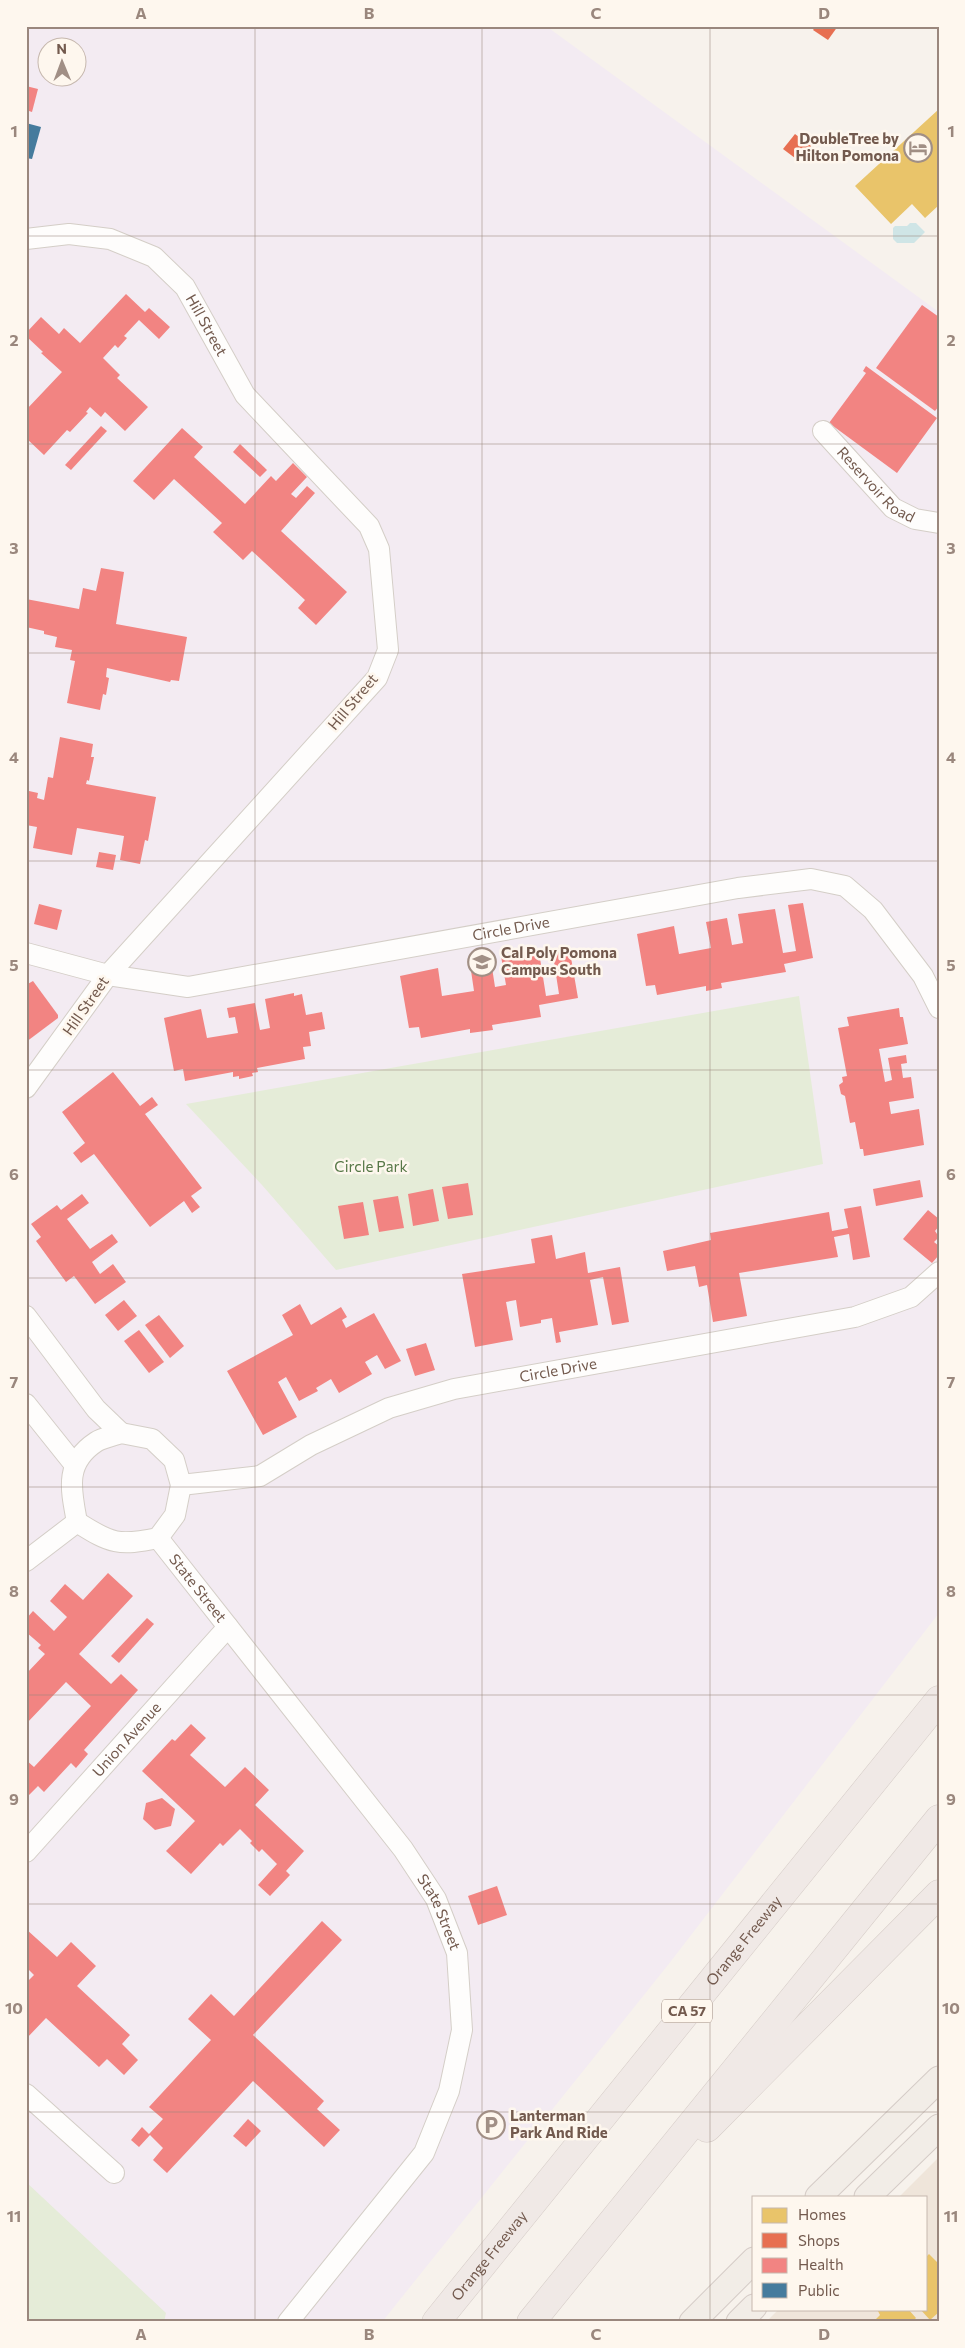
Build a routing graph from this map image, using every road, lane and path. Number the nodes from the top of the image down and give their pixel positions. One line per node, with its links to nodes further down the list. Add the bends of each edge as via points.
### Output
1 (28, 238): 5 (street, Hill Street, via 69,234 110,239 154,256 185,287 245,395 370,526 379,549 388,650 377,678)
2 (823, 431): 3 (street, Reservoir Road, via 893,508 916,519)
3 (939, 523)
4 (26, 953): 5 (street, Circle Drive)
5 (108, 975): 6 (street, Circle Drive, via 188,987 738,888 811,879 845,886 873,910); 7 (street, Hill Street)
6 (937, 999)
7 (26, 1088)
8 (939, 1272): 13 (street, Circle Drive, via 911,1297 855,1317 454,1389 389,1408 311,1445 260,1476)
9 (26, 1316): 11 (street, via 96,1409)
10 (26, 1404): 12 (street)
11 (121, 1433): 12 (street, via 96,1442); 13 (street, via 152,1439 174,1460)
12 (74, 1464): 14 (street, via 71,1490)
13 (181, 1485): 15 (street, via 175,1515)
14 (77, 1522): 15 (street, via 103,1539 131,1543); 16 (street)
15 (158, 1538): 17 (street, State Street)
16 (26, 1561)
17 (228, 1626): 20 (street, Union Avenue); 31 (street, State Street, via 402,1849 436,1899 457,1953 462,2030 449,2091 424,2153)
18 (939, 1700): 32 (highway, Orange Freeway / CA 57)
19 (939, 1819): 28 (highway)
20 (26, 1852)
21 (939, 1894): 28 (highway)
22 (939, 2079): 26 (main road)
23 (26, 2094): 25 (street)
24 (939, 2127): 27 (main road)
25 (114, 2173)
26 (819, 2196)
27 (868, 2196)
28 (611, 2226): 33 (highway)
29 (752, 2262): 34 (main road)
30 (752, 2309): 35 (main road)
31 (288, 2322)
32 (436, 2322)
33 (531, 2322)
34 (692, 2322)
35 (739, 2322)

